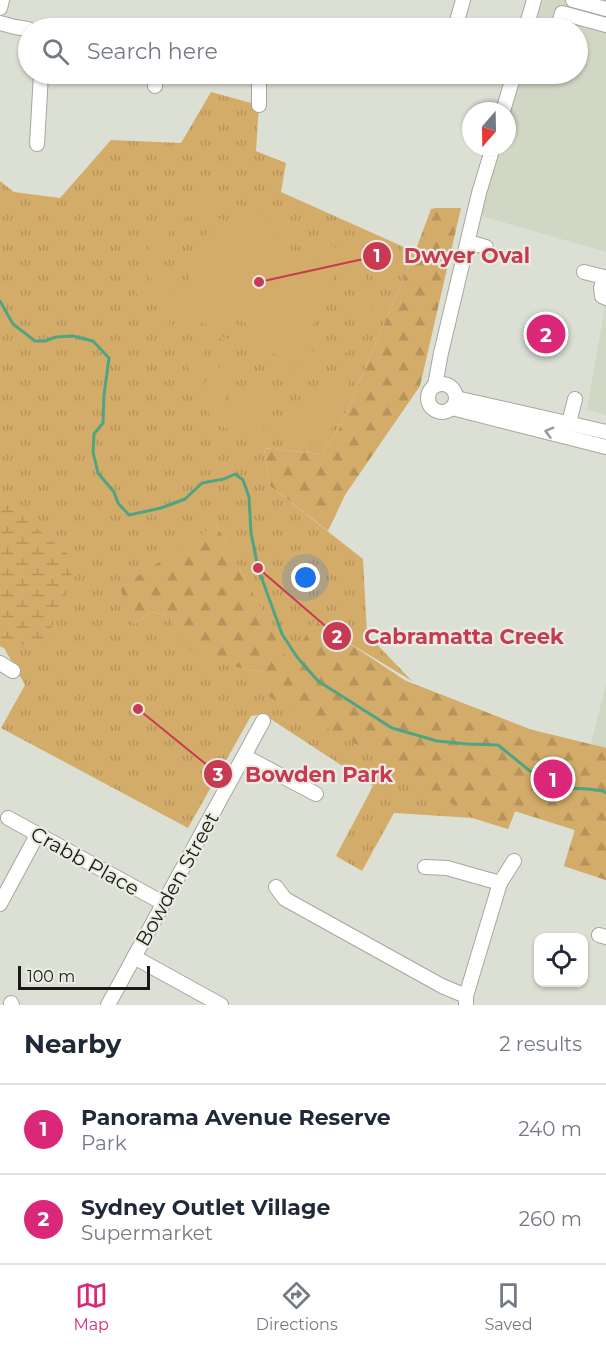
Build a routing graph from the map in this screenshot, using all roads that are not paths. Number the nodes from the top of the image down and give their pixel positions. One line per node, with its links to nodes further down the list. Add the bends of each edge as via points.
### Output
1 (2, 0): 5 (street)
2 (463, 0): 7 (street)
3 (534, 0): 8 (street)
4 (573, 0): 6 (street)
5 (0, 8)
6 (606, 9)
7 (458, 18)
8 (529, 18)
9 (561, 18): 10 (street, via 562,13)
10 (580, 18)
11 (588, 20): 13 (street)
12 (0, 23): 14 (street)
13 (606, 25)
14 (18, 27)
15 (40, 84): 20 (street)
16 (259, 84): 19 (street)
17 (511, 84): 18 (street)
18 (506, 102)
19 (259, 105)
20 (37, 144)
21 (490, 156): 22 (street)
22 (468, 242): 23 (street); 26 (street)
23 (486, 247)
24 (584, 272): 25 (street, via 604,277 601,288)
25 (606, 298)
26 (435, 386): 28 (street, via 444,384 453,389); 28 (street, via 428,398 431,407 444,412)
27 (575, 399): 29 (street)
28 (454, 403): 29 (street); 31 (street, one-way to 28)
29 (569, 423): 30 (street)
30 (606, 432)
31 (606, 447)
32 (0, 663): 33 (street)
33 (13, 671)
34 (263, 721): 35 (street, Bowden Street)
35 (244, 756): 36 (street); 43 (street, Bowden Street)
36 (316, 794)
37 (8, 818): 38 (street, Crabb Place)
38 (38, 835): 43 (street, Crabb Place); 44 (street)
39 (514, 861): 41 (street)
40 (425, 867): 41 (street, via 447,868)
41 (500, 883): 46 (street)
42 (276, 887): 46 (street, via 285,899)
43 (164, 903): 45 (street, Bowden Street)
44 (0, 904)
45 (134, 957): 47 (street, Bowden Street); 48 (street)
46 (466, 1000)
47 (108, 1005)
48 (221, 1005)

